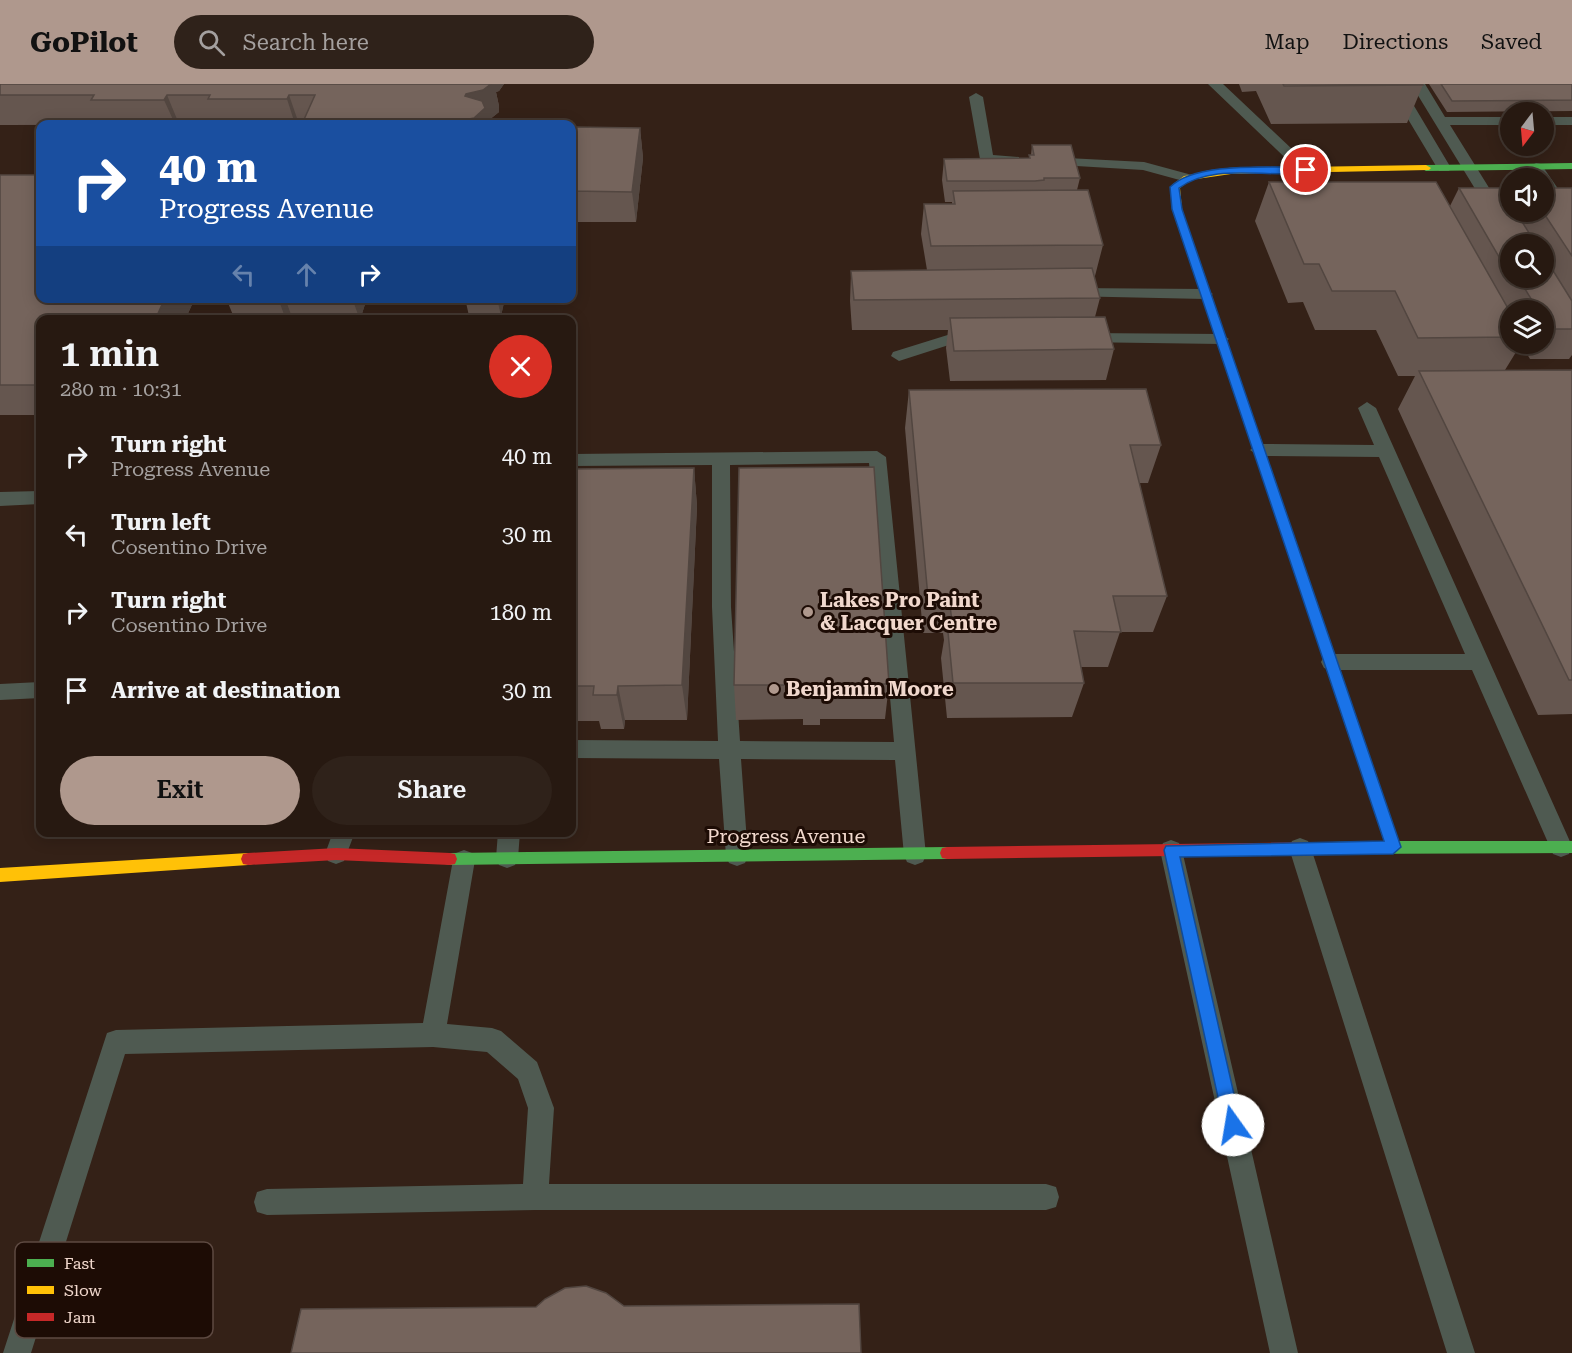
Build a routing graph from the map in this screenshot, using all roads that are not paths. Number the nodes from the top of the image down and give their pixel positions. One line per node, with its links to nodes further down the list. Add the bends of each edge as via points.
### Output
1 (1215, 84): 15 (lane)
2 (1394, 84): 12 (lane)
3 (1418, 84): 5 (lane)
4 (976, 97): 16 (lane, via 987,159 1144,166)
5 (1442, 121): 6 (lane); 10 (lane)
6 (1500, 121)
7 (1554, 121): 8 (lane)
8 (1572, 121)
9 (1572, 166): 11 (street)
10 (1471, 167): 11 (street); 12 (street); 20 (lane)
11 (1536, 167): 19 (lane)
12 (1444, 168): 13 (street)
13 (1383, 169): 15 (street); 17 (lane)
14 (1278, 170): 15 (street); 16 (street, via 1231,171); 18 (lane)
15 (1306, 170)
16 (1187, 178): 22 (street, via 1175,187 1177,209)
17 (1392, 186)
18 (1287, 187)
19 (1572, 220)
20 (1511, 234)
21 (1052, 292): 22 (lane)
22 (1205, 294): 25 (street)
23 (989, 338): 26 (lane, via 954,338)
24 (1070, 338): 25 (lane)
25 (1221, 339): 28 (street)
26 (900, 356)
27 (1366, 408): 29 (lane)
28 (1259, 450): 29 (lane); 34 (street)
29 (1385, 451): 35 (lane)
30 (721, 458): 31 (lane); 39 (lane, via 718,529); 40 (lane, via 877,457)
31 (576, 460)
32 (36, 498): 33 (lane)
33 (0, 499)
34 (1331, 662): 35 (lane); 43 (street)
35 (1480, 662): 44 (lane)
36 (36, 690): 37 (lane)
37 (0, 692)
38 (576, 749): 39 (lane)
39 (729, 750): 40 (lane); 49 (lane)
40 (905, 751): 48 (lane)
41 (342, 837): 47 (lane)
42 (509, 837): 50 (lane)
43 (1393, 847): 44 (street, Progress Avenue); 45 (street, Progress Avenue)
44 (1566, 847)
45 (1300, 848): 46 (street, Progress Avenue); 61 (lane)
46 (1171, 850): 48 (street, Progress Avenue); 60 (lane)
47 (336, 854): 51 (street, Progress Avenue); 52 (street, Progress Avenue)
48 (915, 855): 49 (street, Progress Avenue)
49 (737, 856): 50 (street, Progress Avenue)
50 (507, 858): 51 (street, Progress Avenue)
51 (464, 860): 53 (lane)
52 (0, 874)
53 (433, 1035): 54 (lane, via 492,1040 528,1071 541,1108); 57 (lane, via 116,1042)
54 (535, 1197): 55 (lane); 56 (lane)
55 (1046, 1197)
56 (267, 1202)
57 (52, 1242)
58 (22, 1338): 59 (lane)
59 (17, 1353)
60 (1284, 1353)
61 (1461, 1353)

